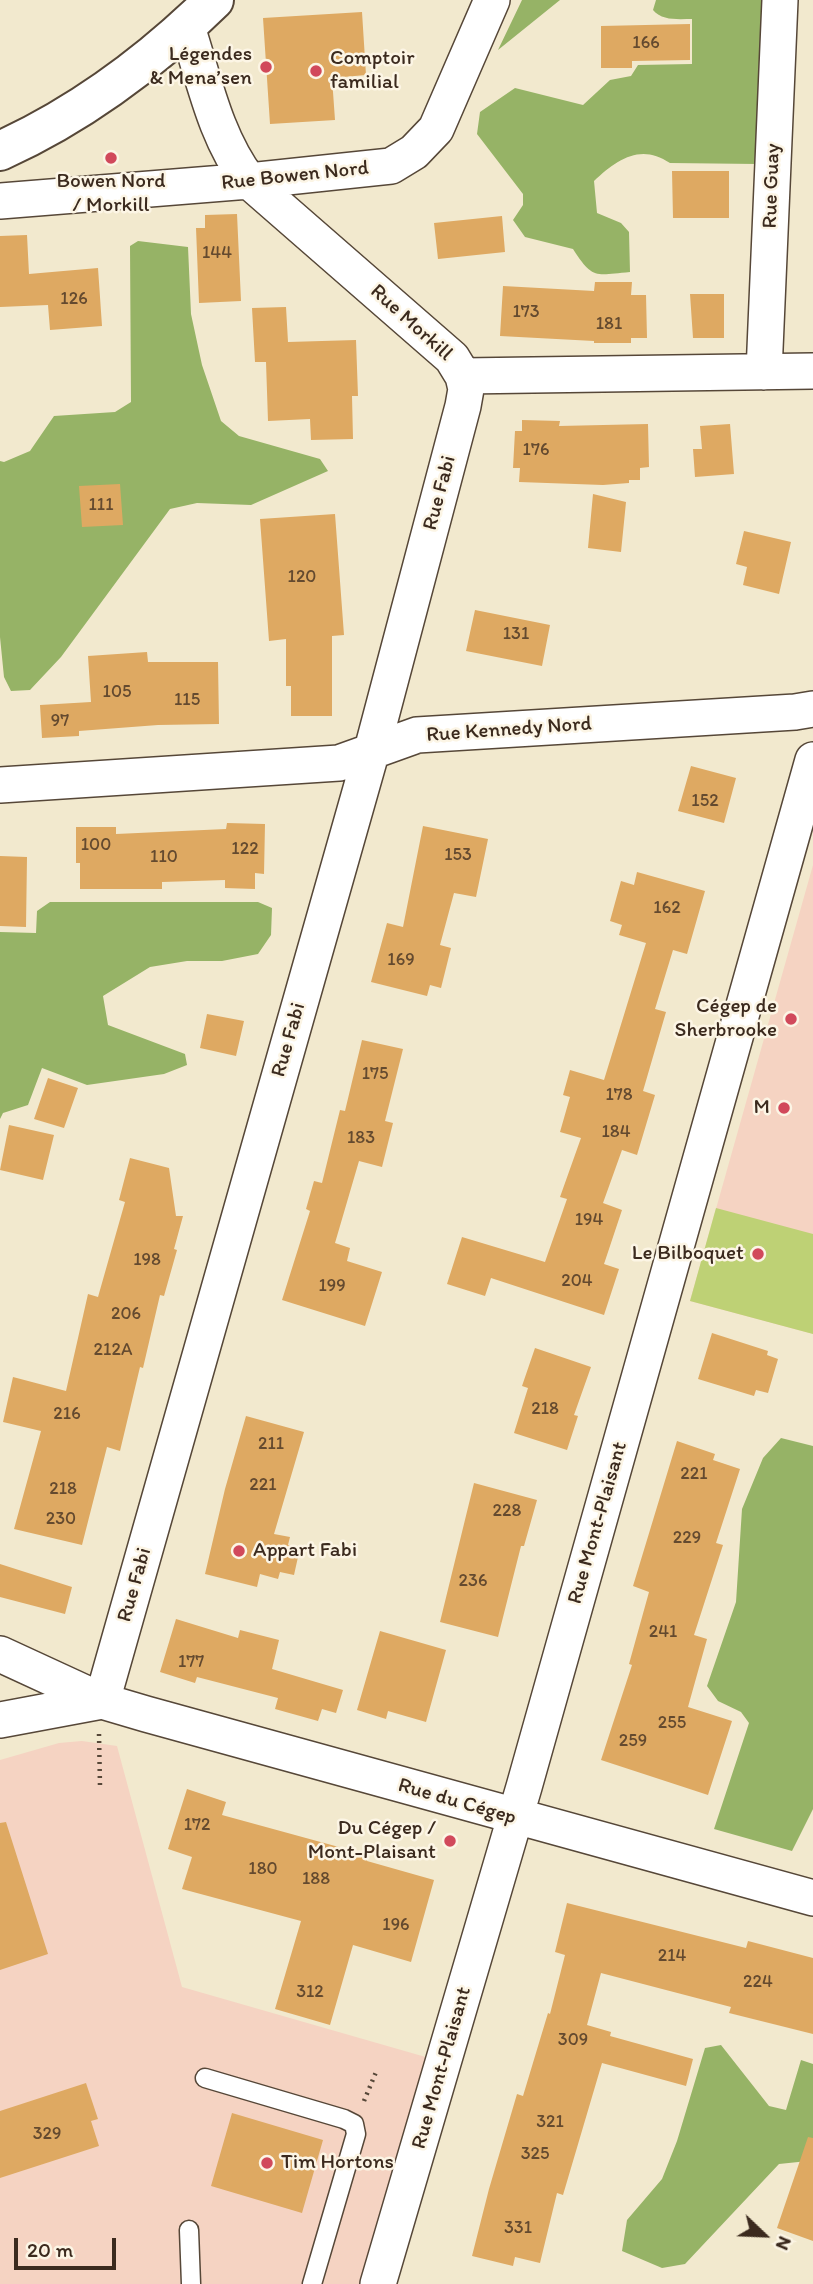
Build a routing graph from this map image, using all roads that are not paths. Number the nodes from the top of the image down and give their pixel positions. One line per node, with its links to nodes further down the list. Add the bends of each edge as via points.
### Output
1 (214, 0): 4 (street)
2 (492, 0): 6 (street, Rue Bowen Nord, via 436,129 414,152 391,166)
3 (779, 0): 9 (street, Rue Guay)
4 (187, 27): 5 (street, via 97,96 31,137); 6 (street, Rue Morkill, via 223,138)
5 (0, 150)
6 (249, 181): 7 (street, Rue Bowen Nord); 10 (street, Rue Morkill, via 452,358)
7 (0, 201)
8 (813, 371): 9 (street, Rue Morkill)
9 (764, 372): 10 (street, Rue Morkill)
10 (463, 376): 12 (street, Rue Fabi, via 463,406)
11 (813, 709): 12 (street, Rue Kennedy Nord, via 417,735)
12 (372, 750): 14 (street, Rue Kennedy Nord, via 339,763); 16 (street, Rue Fabi)
13 (813, 760): 18 (street, Rue Mont-Plaisant)
14 (0, 785)
15 (0, 1654): 16 (street, Rue du Cégep)
16 (102, 1701): 17 (street, Rue du Cégep); 18 (street, Rue du Cégep)
17 (0, 1720)
18 (515, 1818): 19 (street, Rue du Cégep); 24 (street, Rue Mont-Plaisant)
19 (813, 1898)
20 (205, 2078): 23 (lane, via 354,2124 356,2134)
21 (189, 2230): 22 (lane)
22 (191, 2284)
23 (312, 2284)
24 (378, 2284)

